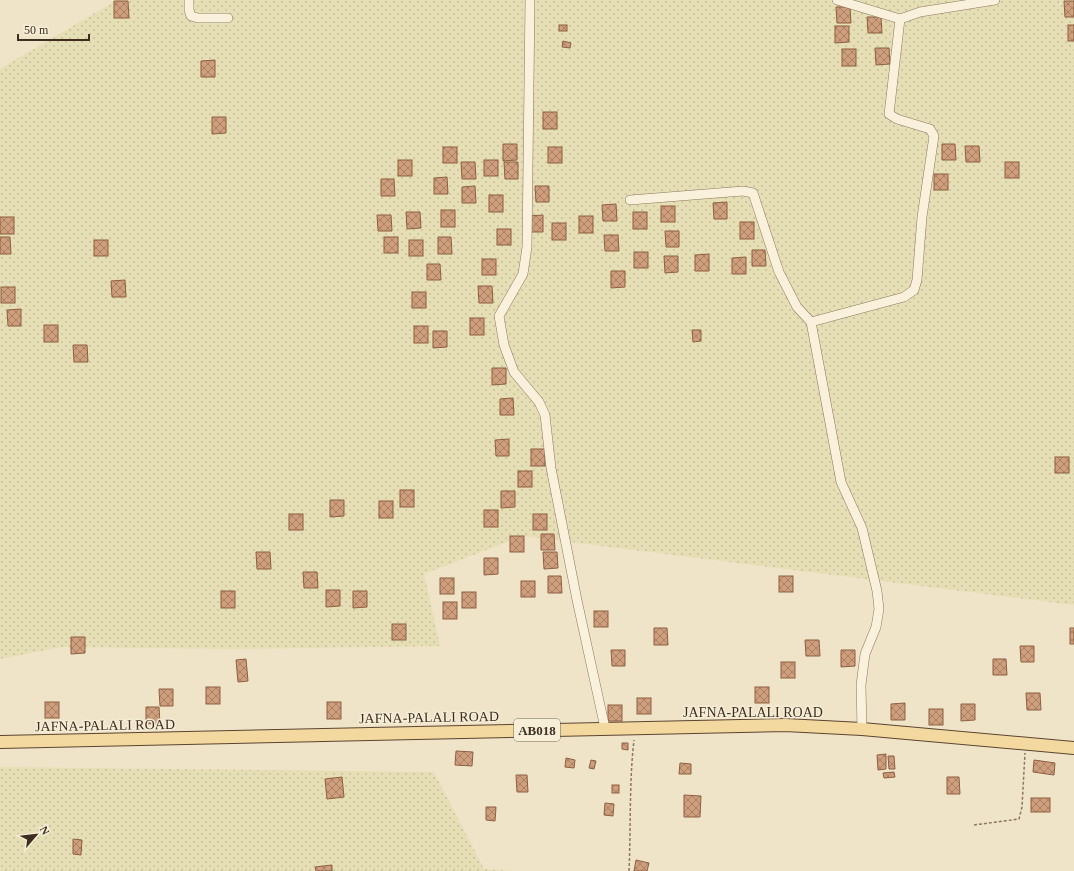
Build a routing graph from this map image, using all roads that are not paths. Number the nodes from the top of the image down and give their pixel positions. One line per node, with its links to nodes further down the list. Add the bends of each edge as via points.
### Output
1 (189, 0): 6 (street, via 191,16)
2 (530, 0): 10 (street, via 527,247 523,274 499,316 504,345 514,372 539,402 545,415 551,468)
3 (837, 0): 7 (street)
4 (995, 0): 5 (street)
5 (966, 2): 7 (street)
6 (228, 18)
7 (900, 19): 9 (street, via 889,114 897,120 930,129 934,136 922,217 917,280 914,290 904,297)
8 (630, 200): 9 (street, via 743,191 753,193 779,272 797,307)
9 (811, 322): 11 (street, via 841,482 862,528 877,592 879,609 876,627 865,654 861,685)
10 (605, 728): 11 (main road, JAFNA-PALALI ROAD / AB018, via 785,725); 12 (main road, JAFNA-PALALI ROAD / AB018)
11 (862, 729): 13 (main road, JAFNA-PALALI ROAD / AB018)
12 (0, 742)
13 (1074, 748)

